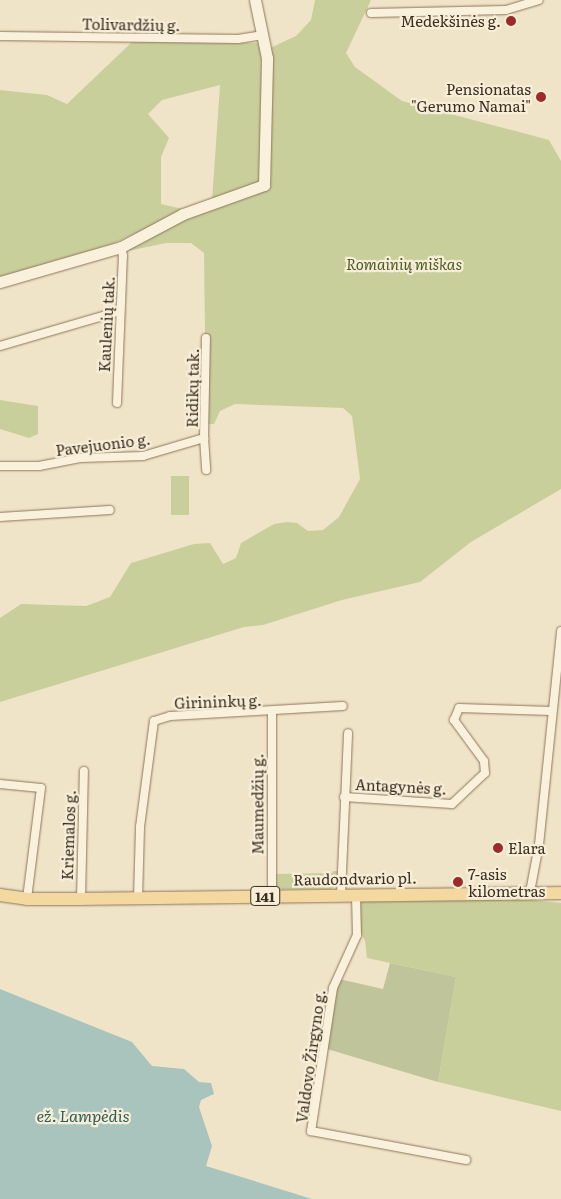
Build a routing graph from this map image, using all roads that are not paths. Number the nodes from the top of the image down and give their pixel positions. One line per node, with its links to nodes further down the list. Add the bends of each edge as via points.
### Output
1 (256, 0): 4 (street)
2 (538, 0): 3 (street, via 506,10)
3 (370, 13)
4 (262, 35): 5 (street, Tolivardžių g., via 238,39); 6 (street, via 267,79 264,185 183,214)
5 (0, 36)
6 (121, 246): 7 (street); 8 (street, Kaulenių tak.)
7 (0, 282)
8 (120, 311): 10 (street); 11 (street, Kaulenių tak.)
9 (206, 338): 12 (street, Ridikų tak.)
10 (0, 346)
11 (117, 403)
12 (204, 438): 13 (street, Pavejuonio g., via 142,456 80,458 39,466); 14 (street)
13 (0, 466)
14 (206, 470)
15 (110, 510): 16 (street)
16 (0, 517)
17 (561, 631): 19 (street)
18 (343, 706): 20 (street, Girininkų g.)
19 (551, 711): 24 (street, Antagynės g., via 459,708 454,720 484,761 485,773 452,804); 25 (street, via 539,845)
20 (272, 712): 30 (street, Maumedžių g.); 33 (street, Girininkų g., via 170,716 154,722 140,827)
21 (348, 733): 24 (street, Antagynės g.)
22 (84, 772): 32 (street, Kriemalos g.)
23 (0, 784): 31 (street, via 41,788)
24 (344, 797): 28 (street, Antagynės g.)
25 (530, 892): 26 (main road, Raudondvario pl. / 141); 29 (main road, Raudondvario pl. / 141)
26 (561, 893)
27 (0, 895): 31 (main road, Raudondvario pl. / 141)
28 (341, 895): 29 (main road, Raudondvario pl. / 141); 30 (main road, Raudondvario pl. / 141)
29 (356, 895): 34 (street, Valdovo Žirgyno g., via 357,934 333,988 311,1131)
30 (272, 896): 33 (main road, Raudondvario pl. / 141)
31 (27, 899): 32 (main road, Raudondvario pl. / 141)
32 (80, 899): 33 (main road, Raudondvario pl. / 141)
33 (138, 899)
34 (466, 1160)

